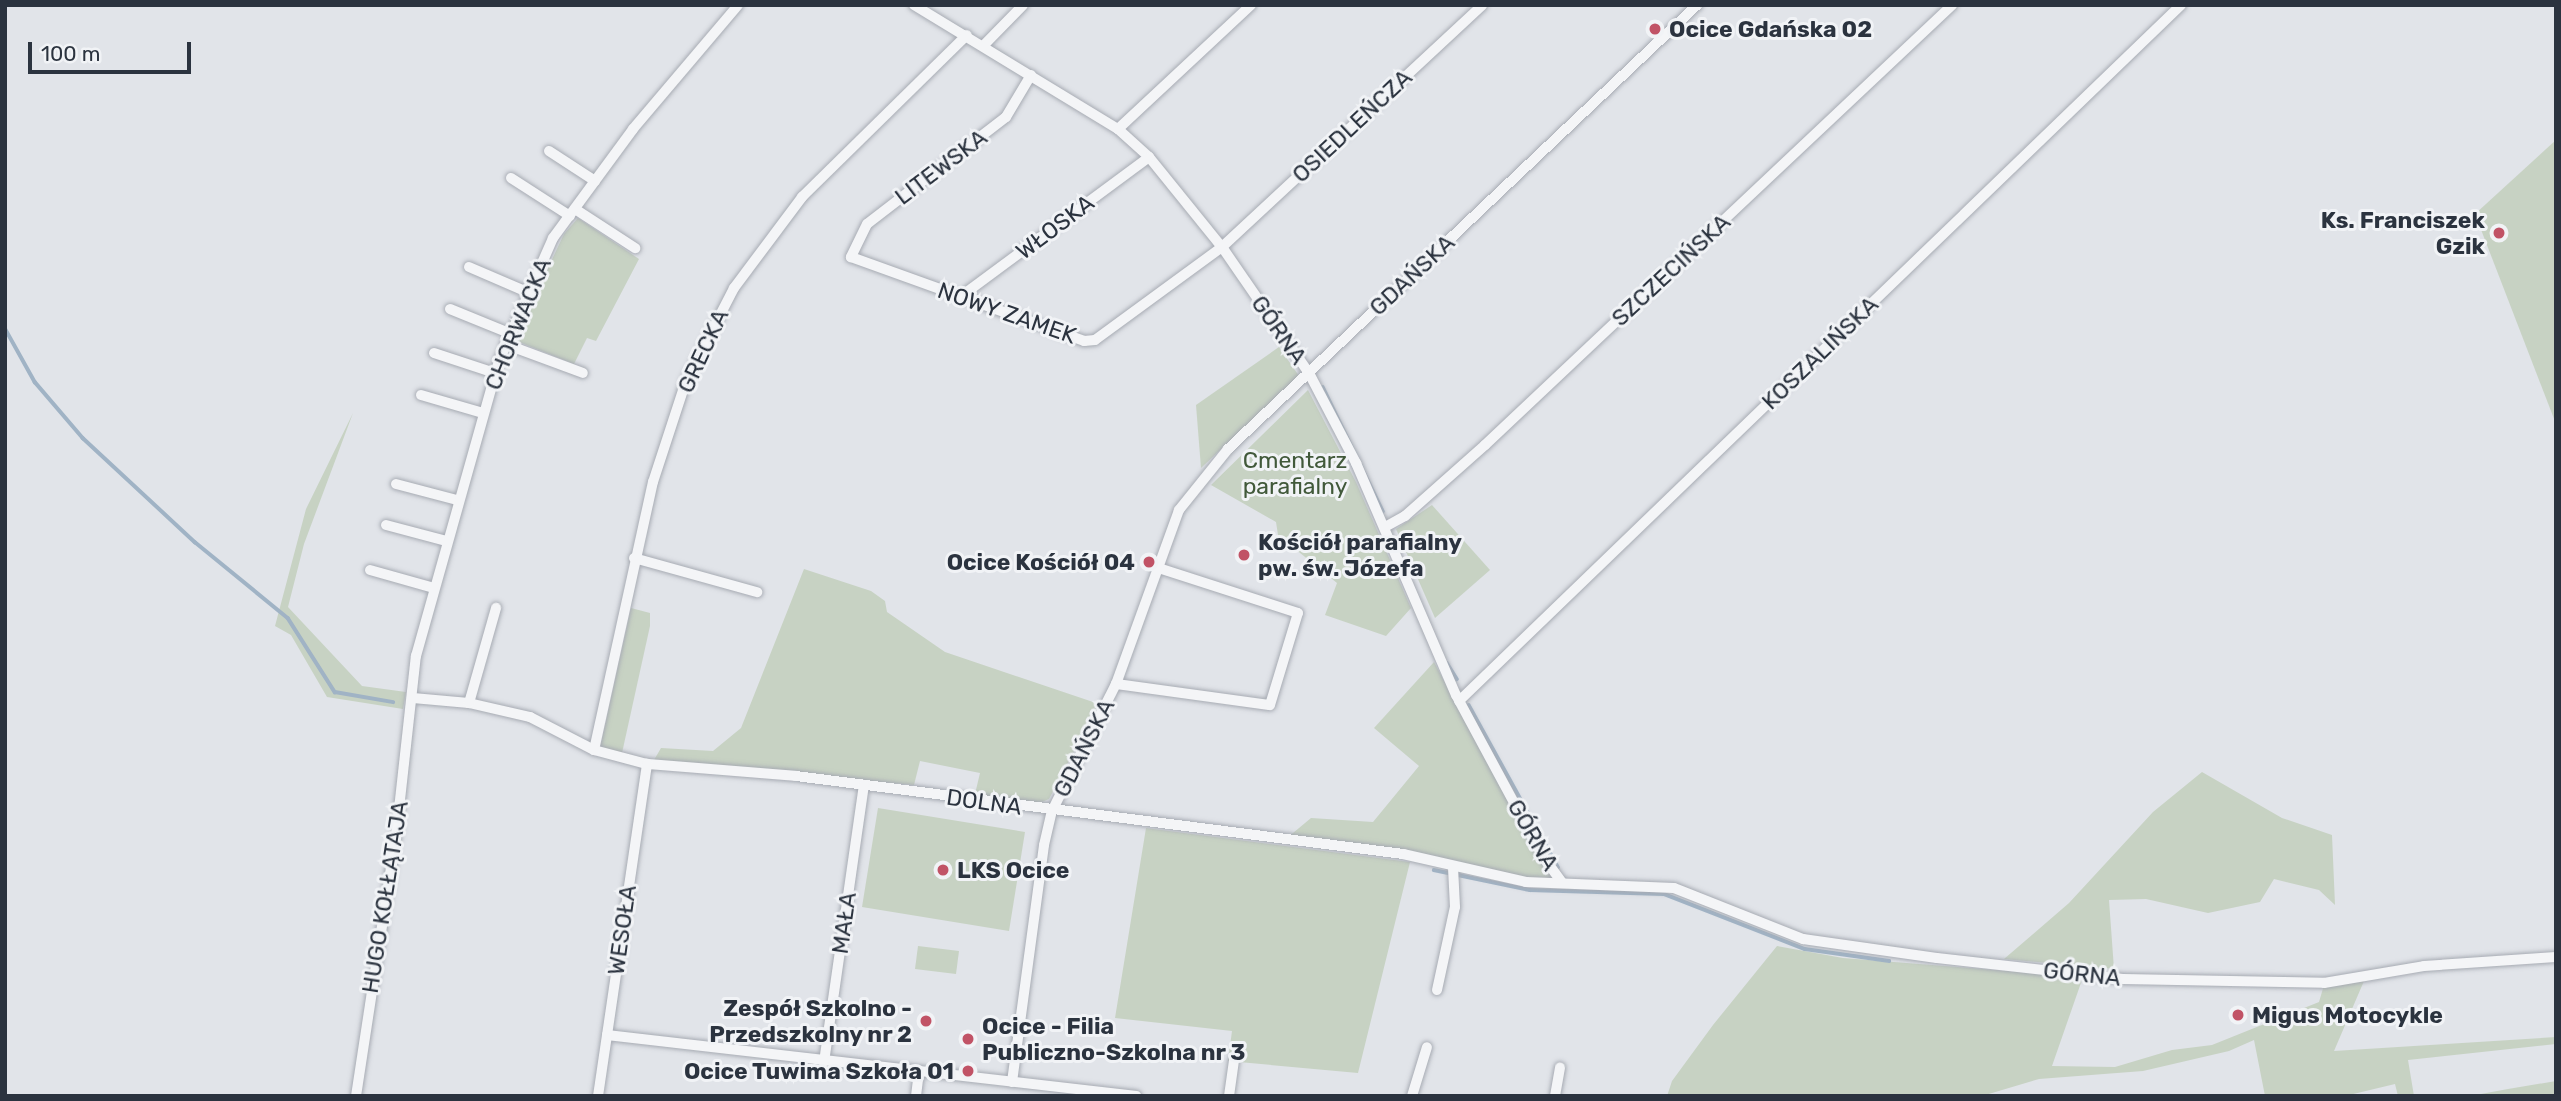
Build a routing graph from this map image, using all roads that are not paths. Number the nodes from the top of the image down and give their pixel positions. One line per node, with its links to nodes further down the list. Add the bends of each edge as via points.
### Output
1 (738, 5): 16 (street, CHORWACKA, via 684,65)
2 (914, 5): 9 (street, GÓRNA)
3 (1023, 5): 10 (street)
4 (1251, 5): 12 (street)
5 (1482, 5): 19 (street, OSIEDLEŃCZA)
6 (1697, 5): 29 (street, GDAŃSKA)
7 (1952, 5): 35 (street, SZCZECIŃSKA, via 1485,445 1405,516)
8 (2182, 5): 45 (street, KOSZALIŃSKA)
9 (967, 35): 10 (street, GÓRNA); 37 (street, GRECKA, via 802,197 734,288 686,381)
10 (984, 45): 11 (street, GÓRNA)
11 (1031, 75): 12 (street, GÓRNA); 20 (street, LITEWSKA, via 1006,117 867,224)
12 (1118, 129): 14 (street, GÓRNA)
13 (549, 151): 16 (street)
14 (1149, 157): 19 (street, GÓRNA); 23 (street, WŁOSKA)
15 (512, 178): 17 (street)
16 (595, 181): 17 (street, CHORWACKA)
17 (572, 212): 18 (street); 22 (street, CHORWACKA)
18 (635, 247)
19 (1222, 247): 23 (street, NOWY ZAMEK, via 1095,340 1084,341); 29 (street, GÓRNA)
20 (851, 257): 23 (street, NOWY ZAMEK)
21 (470, 267): 22 (street)
22 (527, 292): 25 (street, CHORWACKA)
23 (960, 297)
24 (450, 309): 25 (street)
25 (507, 339): 27 (street, CHORWACKA); 28 (street)
26 (434, 353): 27 (street)
27 (495, 373): 31 (street, CHORWACKA)
28 (583, 373)
29 (1309, 373): 35 (street, GÓRNA); 38 (street, GDAŃSKA, via 1228,449 1191,492 1166,536)
30 (421, 395): 31 (street)
31 (483, 413): 33 (street, CHORWACKA)
32 (396, 484): 33 (street)
33 (457, 500): 36 (street, CHORWACKA)
34 (386, 525): 36 (street)
35 (1385, 527): 45 (street, GÓRNA)
36 (446, 541): 40 (street, CHORWACKA)
37 (634, 558): 41 (street); 47 (street, GRECKA)
38 (1156, 567): 43 (street, GDAŃSKA); 43 (street, GDAŃSKA, via 1298,613 1270,705)
39 (370, 570): 40 (street)
40 (434, 588): 44 (street, CHORWACKA, via 416,656)
41 (757, 592)
42 (496, 608): 46 (street)
43 (1116, 684): 50 (street, GDAŃSKA)
44 (413, 698): 46 (street, DOLNA); 62 (street, HUGO KOŁŁĄTAJA)
45 (1459, 701): 52 (street, GÓRNA, via 1542,855)
46 (469, 703): 47 (street, DOLNA, via 530,717)
47 (594, 750): 48 (street, DOLNA)
48 (647, 764): 49 (street, DOLNA); 55 (street, WESOŁA)
49 (864, 785): 50 (street, DOLNA); 58 (street, MAŁA)
50 (1052, 811): 51 (street, DOLNA, via 1403,854); 61 (street, GDAŃSKA)
51 (1453, 873): 52 (street, DOLNA); 54 (street, via 1455,908)
52 (1562, 883): 53 (street, GÓRNA, via 1674,888 1769,929 1836,945 2123,979 2324,983 2424,966)
53 (2556, 957)
54 (1437, 990)
55 (607, 1035): 58 (street); 63 (street, WESOŁA)
56 (1427, 1047): 67 (street)
57 (1234, 1059): 66 (street)
58 (824, 1062): 60 (street)
59 (1560, 1068): 68 (street)
60 (919, 1073): 61 (street); 64 (street)
61 (1012, 1082): 65 (street)
62 (356, 1096)
63 (598, 1096)
64 (916, 1096)
65 (1137, 1096)
66 (1229, 1096)
67 (1412, 1096)
68 (1555, 1096)

